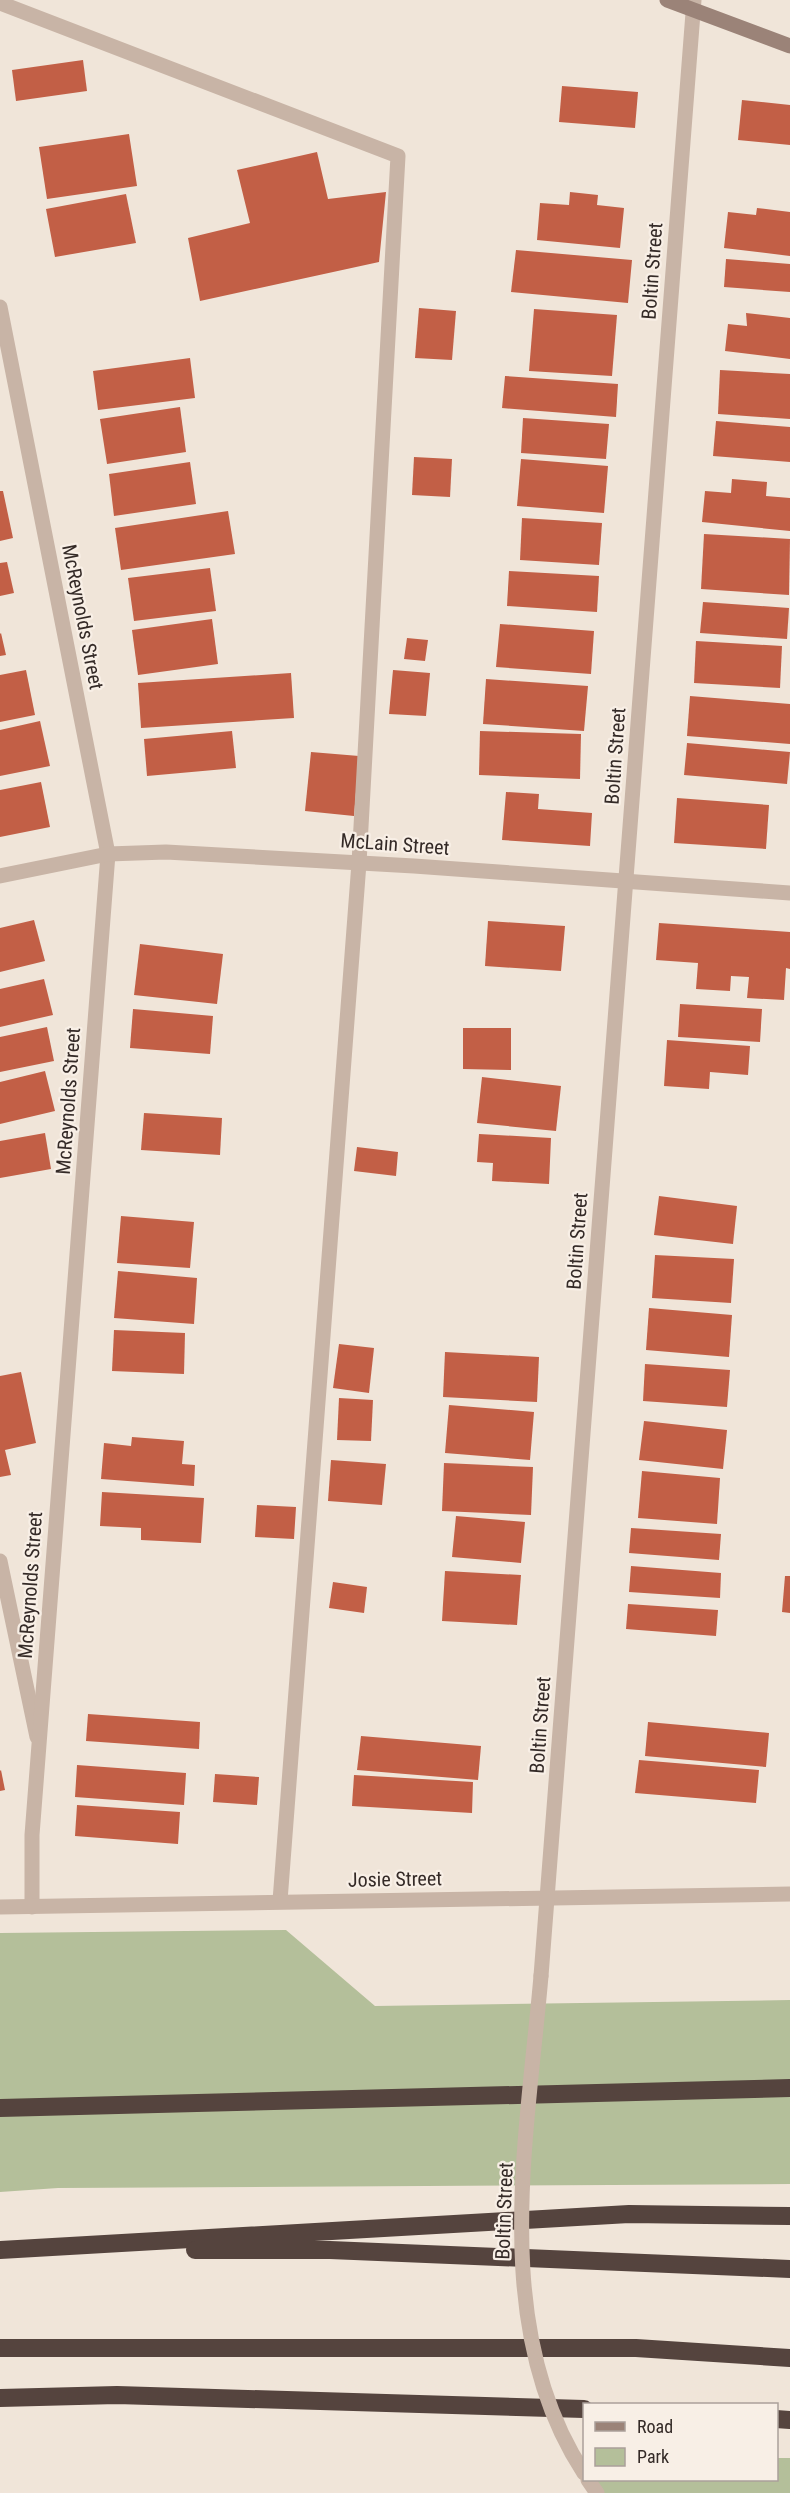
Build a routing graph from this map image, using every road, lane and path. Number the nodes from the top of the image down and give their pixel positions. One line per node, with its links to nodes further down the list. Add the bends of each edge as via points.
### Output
1 (667, 0): 3 (street)
2 (0, 3): 7 (street, via 398,156)
3 (693, 5): 4 (street); 9 (street, Boltin Street)
4 (790, 46)
5 (0, 307): 6 (street, McReynolds Street)
6 (108, 854): 7 (street, McLain Street, via 166,852); 8 (street, McLain Street); 12 (street, McReynolds Street)
7 (359, 863): 9 (street, McLain Street); 15 (street)
8 (0, 876)
9 (626, 882): 10 (street, McLain Street); 14 (street, Boltin Street)
10 (790, 893)
11 (0, 1561): 12 (street)
12 (39, 1745): 16 (street, McReynolds Street, via 32,1835)
13 (790, 1894): 14 (street, Josie Street)
14 (547, 1899): 15 (street, Josie Street); 27 (street, Boltin Street, bridge, via 523,2189 524,2295 534,2353 551,2408)
15 (280, 1901): 16 (street, Josie Street)
16 (32, 1906): 17 (street, Josie Street)
17 (0, 1907)
18 (790, 2088): 19 (highway)
19 (0, 2108)
20 (790, 2216): 21 (highway, via 628,2214)
21 (0, 2250): 22 (highway, via 330,2250)
22 (790, 2269)
23 (0, 2348): 24 (highway, via 636,2348)
24 (790, 2358)
25 (0, 2398): 26 (highway, via 117,2395)
26 (583, 2409)
27 (583, 2470)

